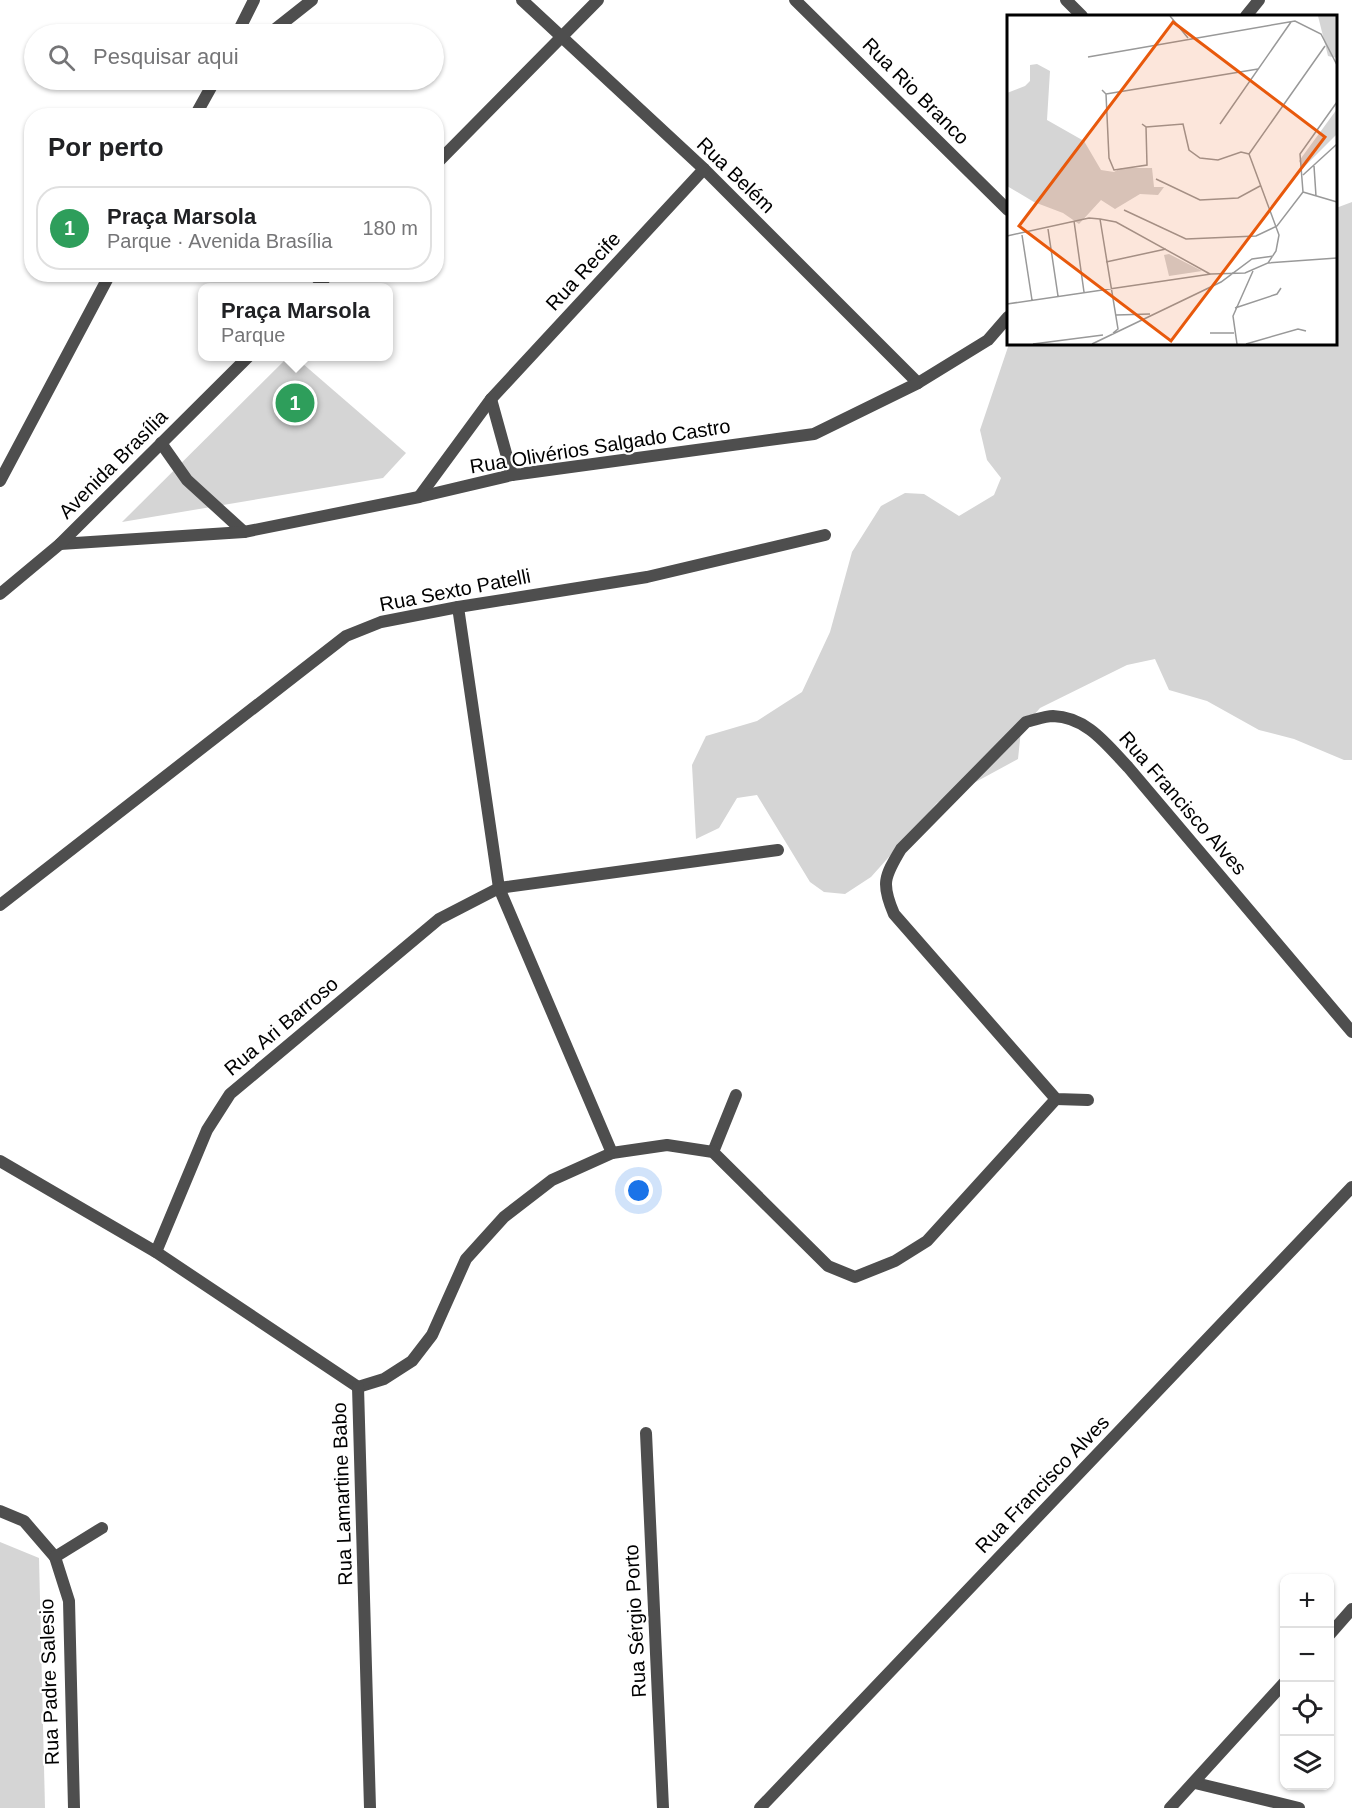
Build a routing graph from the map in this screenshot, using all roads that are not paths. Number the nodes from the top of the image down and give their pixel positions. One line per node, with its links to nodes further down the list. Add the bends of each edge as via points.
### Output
1 (254, 0): 10 (street)
2 (312, 0): 11 (street)
3 (522, 0): 12 (street, Rua Belém)
4 (598, 0): 12 (street)
5 (795, 0): 17 (street, Rua Rio Branco)
6 (1066, 0): 8 (street)
7 (1259, 0): 9 (street)
8 (1082, 15)
9 (1247, 15)
10 (242, 24)
11 (282, 24)
12 (561, 36): 15 (street); 16 (street, Rua Belém)
13 (209, 90): 14 (street)
14 (199, 108)
15 (444, 156)
16 (704, 169): 21 (street, Rua Belém); 22 (street, Rua Recife)
17 (1007, 209)
18 (106, 282): 25 (street)
19 (1007, 318): 21 (street, Rua Olivérios Salgado Castro, via 988,340)
20 (245, 361): 23 (street, Avenida Brasília)
21 (918, 383): 24 (street, Rua Olivérios Salgado Castro, via 814,434)
22 (491, 399): 24 (street); 26 (street, Rua Recife)
23 (161, 443): 27 (street, via 187,480); 29 (street, Avenida Brasília)
24 (512, 475): 26 (street, Rua Olivérios Salgado Castro)
25 (0, 481)
26 (418, 497): 27 (street, Rua Olivérios Salgado Castro)
27 (244, 532): 29 (street, Rua Olivérios Salgado Castro)
28 (825, 535): 31 (street, Rua Sexto Patelli, via 647,577)
29 (60, 544): 30 (street, Avenida Brasília)
30 (0, 594)
31 (458, 607): 33 (street); 34 (street, Rua Sexto Patelli, via 381,622 346,636)
32 (778, 850): 33 (street, Rua Ari Barroso)
33 (499, 888): 40 (street); 43 (street, Rua Ari Barroso, via 439,919 230,1094 207,1130)
34 (0, 905)
35 (1352, 1032): 37 (street, Rua Francisco Alves, via 1098,734 1075,720 1052,716 1026,722 901,849 889,869 885,893 894,914)
36 (736, 1095): 39 (street)
37 (1056, 1099): 38 (street); 39 (street, via 927,1241 895,1261 855,1277 828,1266)
38 (1088, 1101)
39 (713, 1152): 40 (street, via 667,1144)
40 (612, 1153): 44 (street, via 552,1180 504,1217 466,1258 432,1335 412,1361 384,1379)
41 (0, 1161): 43 (street, Rua Lamartine Babo)
42 (1352, 1187): 56 (street, Rua Francisco Alves)
43 (156, 1252): 44 (street, Rua Lamartine Babo)
44 (358, 1387): 54 (street, Rua Lamartine Babo)
45 (646, 1433): 55 (street, Rua Sérgio Porto)
46 (0, 1511): 48 (street, Rua Padre Salesio, via 24,1521)
47 (102, 1528): 48 (street)
48 (55, 1557): 53 (street, Rua Padre Salesio, via 69,1601)
49 (1352, 1609): 50 (street)
50 (1334, 1629)
51 (1280, 1687): 52 (street)
52 (1195, 1783): 57 (street); 58 (street)
53 (74, 1808)
54 (370, 1808)
55 (663, 1808)
56 (760, 1808)
57 (1170, 1808)
58 (1299, 1808)

